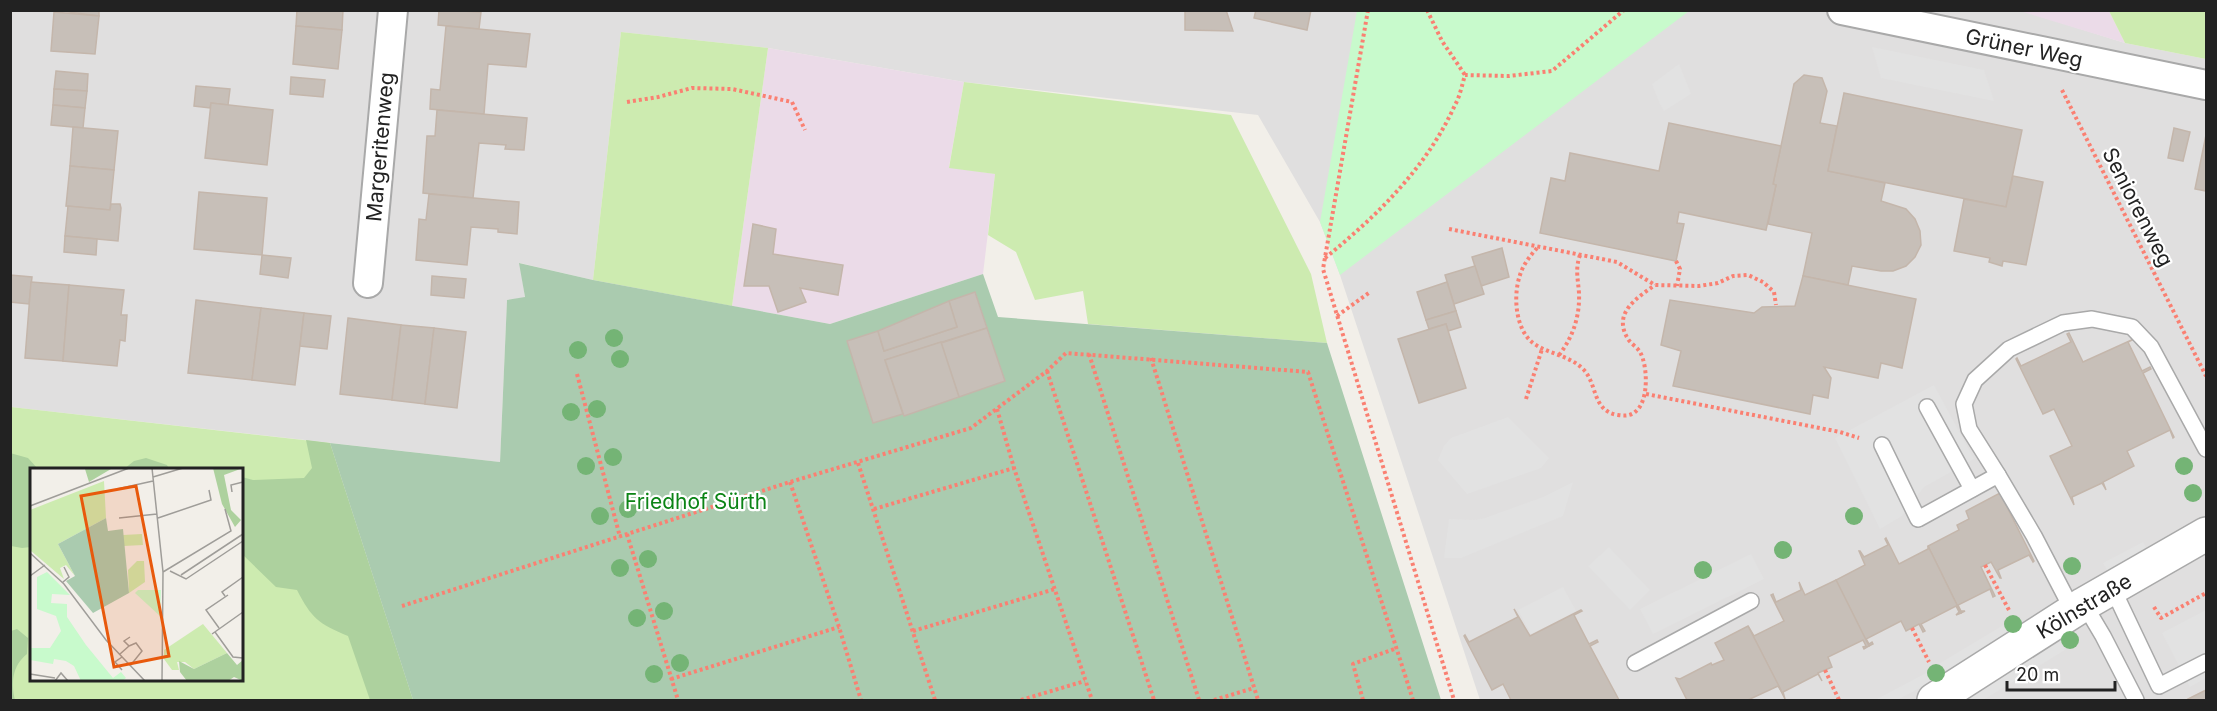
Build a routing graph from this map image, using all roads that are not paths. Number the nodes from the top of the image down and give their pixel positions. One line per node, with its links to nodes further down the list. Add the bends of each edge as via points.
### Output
1 (393, 10): 4 (street, Margeritenweg)
2 (1842, 10): 3 (street, Grüner Weg)
3 (2206, 85)
4 (368, 283)
5 (1928, 407): 9 (lane)
6 (1882, 445): 9 (lane, via 1918,519)
7 (2206, 450): 8 (lane, via 2151,347 2132,327 2092,319 2063,323 2009,349 1975,380 1964,404 1969,429)
8 (1998, 475): 9 (lane); 13 (lane)
9 (1972, 489)
10 (2206, 534): 11 (street, Kölnstraße)
11 (2122, 582): 13 (street, Kölnstraße); 14 (lane, via 2159,686)
12 (1751, 601): 15 (lane)
13 (2079, 607): 16 (street, Kölnstraße); 17 (lane, via 2103,636)
14 (2206, 662)
15 (1635, 663)
16 (1934, 700)
17 (2136, 700)

